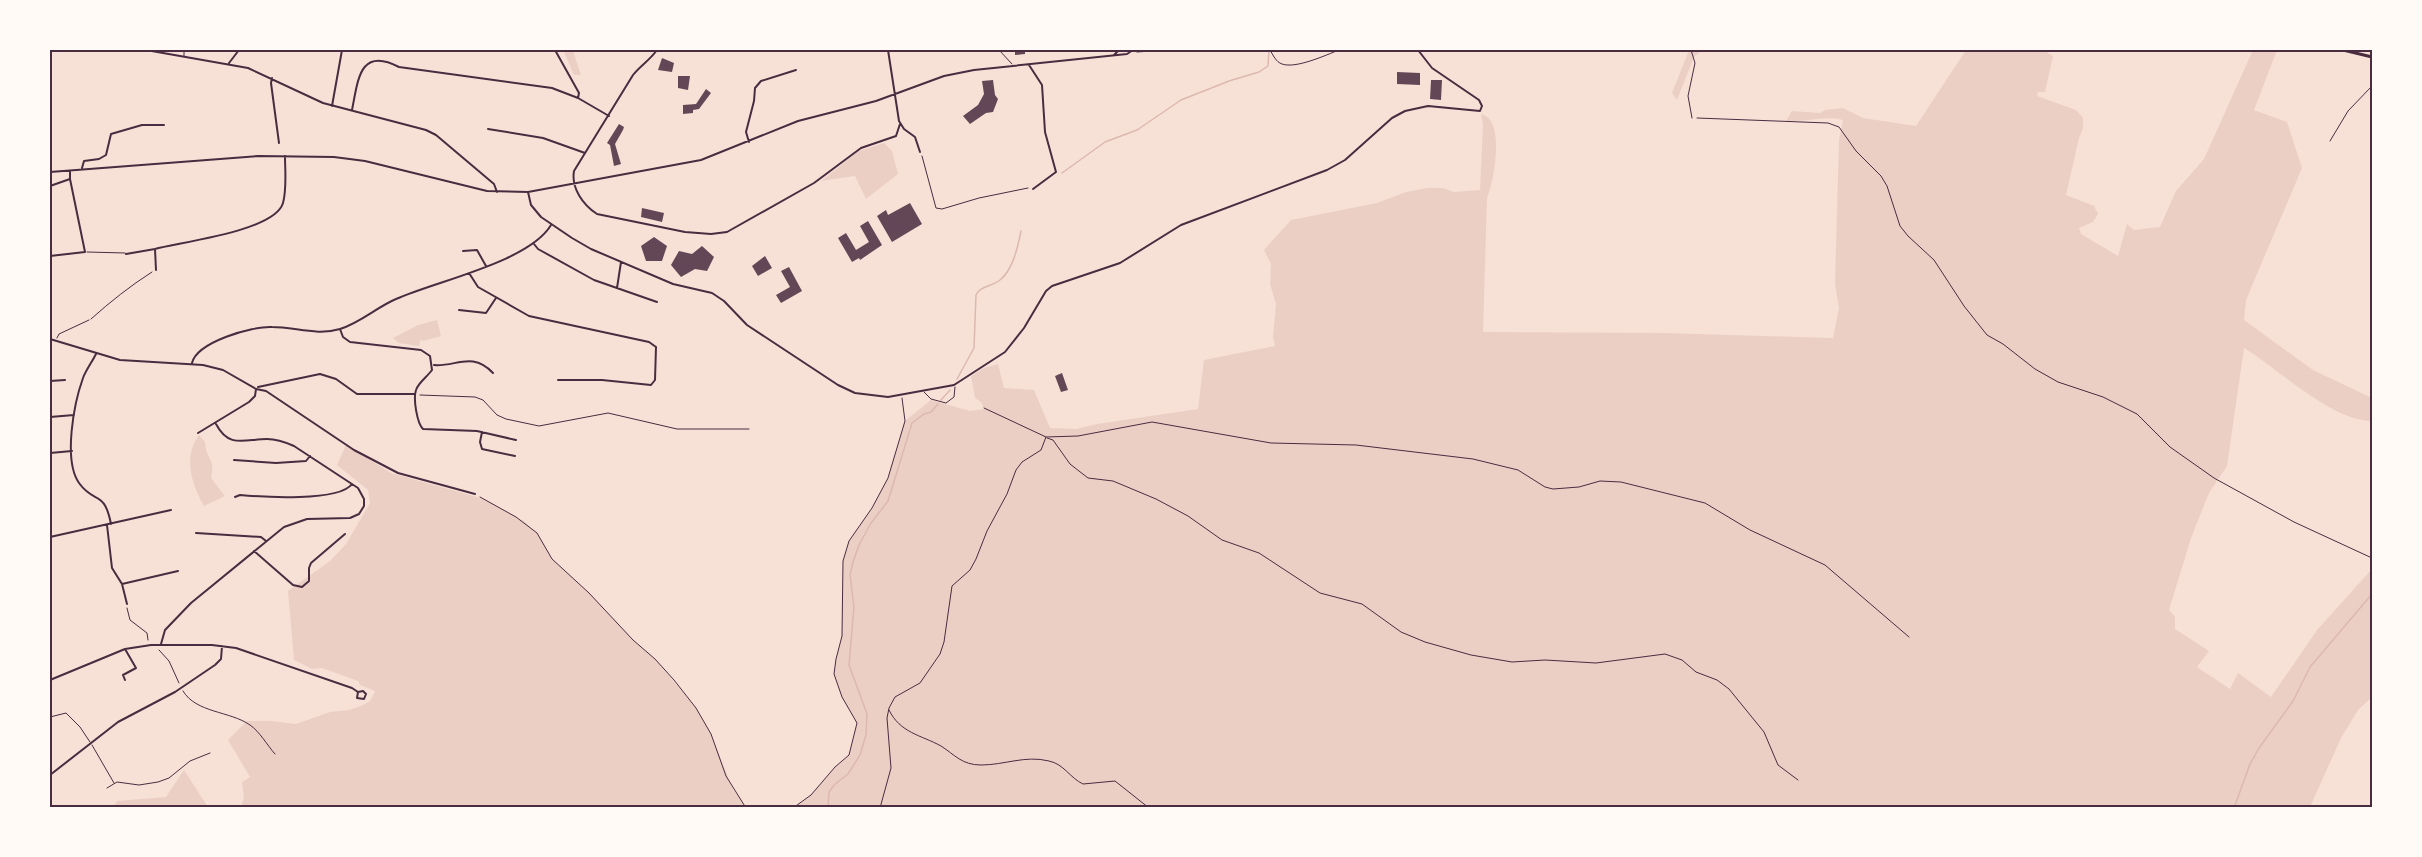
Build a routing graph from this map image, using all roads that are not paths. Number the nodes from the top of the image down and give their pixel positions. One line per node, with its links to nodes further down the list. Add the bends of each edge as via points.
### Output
1 (146, 50): 16 (street)
2 (184, 50): 16 (lane)
3 (239, 50): 18 (street)
4 (342, 50): 26 (street)
5 (555, 50): 25 (street, via 579,93)
6 (657, 50): 28 (street, via 633,75)
7 (888, 50): 24 (street)
8 (999, 50): 20 (lane)
9 (1119, 50): 15 (street)
10 (1133, 50): 11 (lane); 15 (street)
11 (1166, 50)
12 (1418, 50): 74 (street, via 1432,68 1475,96 1482,104 1480,111 1428,106 1405,111 1327,170 1181,225 1120,263 1052,286 1010,347)
13 (1691, 50): 29 (lane, via 1695,63 1688,96)
14 (2343, 50): 17 (main road)
15 (1114, 55): 19 (street)
16 (184, 57): 18 (street)
17 (2373, 57)
18 (228, 64): 22 (street)
19 (1029, 64): 20 (street); 45 (street, via 1042,85 1045,132 1056,172)
20 (1012, 66): 24 (street, via 945,76)
21 (796, 70): 33 (street, via 757,84 746,132)
22 (272, 78): 26 (street); 35 (street)
23 (2373, 86): 34 (lane, via 2348,111)
24 (895, 95): 30 (street); 33 (street, via 798,121)
25 (578, 98): 27 (street, via 534,84 375,61 361,70); 28 (street)
26 (332, 106): 27 (street)
27 (352, 110): 46 (street, via 431,132 494,184)
28 (609, 116): 37 (street)
29 (1692, 117)
30 (900, 124): 36 (street, via 915,137); 43 (street, via 896,136 861,148 814,183 727,232 685,232 603,216 583,203)
31 (164, 125): 39 (street, via 142,125 111,134 106,155 84,161)
32 (488, 129): 37 (street, via 554,140)
33 (749, 141): 43 (street, via 691,163)
34 (2330, 141)
35 (279, 143)
36 (920, 152)
37 (585, 153): 43 (street, via 574,171)
38 (285, 156): 39 (street); 46 (street, via 365,161); 50 (street, via 284,200 280,208 242,230)
39 (82, 169): 40 (street)
40 (70, 170): 41 (street); 42 (street)
41 (50, 172)
42 (70, 179): 44 (street); 51 (street)
43 (574, 183): 47 (street)
44 (50, 186)
45 (1033, 189)
46 (497, 192): 47 (street)
47 (528, 192): 48 (street, via 534,210)
48 (551, 225): 49 (street); 55 (street)
49 (534, 244): 56 (street); 59 (street, via 576,271)
50 (155, 249): 53 (street); 57 (street)
51 (85, 252): 53 (lane); 54 (street)
52 (463, 252): 56 (street, via 477,250)
53 (126, 254)
54 (50, 256)
55 (621, 262): 59 (street); 76 (street, via 673,284 712,293 747,325 845,388 888,397)
56 (486, 266): 58 (street)
57 (156, 270)
58 (469, 273): 60 (street, via 478,288); 64 (street, via 400,297)
59 (616, 288): 61 (street)
60 (496, 298): 62 (street, via 486,313); 72 (street, via 537,319 656,346 655,380 651,385)
61 (657, 302)
62 (459, 310)
63 (88, 320): 66 (lane, via 60,334)
64 (340, 329): 68 (street, via 316,332 258,328 208,344); 69 (street, via 350,342 426,352)
65 (50, 339): 66 (street)
66 (56, 341): 67 (street)
67 (96, 354): 68 (street, via 129,362); 78 (street, via 83,380)
68 (192, 363): 75 (street, via 223,370)
69 (433, 365): 70 (street, via 471,362 482,364); 77 (street)
70 (493, 374)
71 (65, 380): 73 (street)
72 (558, 380)
73 (50, 381)
74 (954, 385): 76 (street); 76 (lane, via 956,393 946,403 931,399)
75 (256, 389): 77 (street, via 320,374 357,394); 80 (street, via 253,399); 90 (street, via 266,391 354,450 398,473)
76 (923, 391)
77 (415, 394): 81 (street, via 418,421 423,429)
78 (74, 415): 79 (street); 84 (street)
79 (50, 417)
80 (216, 424): 82 (street); 86 (street, via 222,434 236,441 283,441)
81 (482, 432): 83 (street); 87 (street, via 482,448)
82 (198, 434)
83 (516, 440)
84 (72, 451): 85 (street); 93 (street, via 75,476 83,488 105,502)
85 (50, 453)
86 (310, 456): 88 (street, via 299,462); 89 (street)
87 (515, 456)
88 (234, 460)
89 (352, 484): 91 (street, via 345,490 317,495); 98 (street, via 364,498 359,514 298,521)
90 (475, 494)
91 (235, 497)
92 (171, 510): 93 (street)
93 (111, 524): 94 (street)
94 (107, 525): 97 (street); 101 (street, via 112,568)
95 (196, 533): 98 (street, via 261,537)
96 (345, 534): 99 (street, via 311,562 309,581 302,587 293,585)
97 (50, 537)
98 (266, 541): 99 (street)
99 (254, 551): 103 (street, via 191,603 165,630)
100 (178, 572): 101 (street)
101 (122, 584): 102 (street)
102 (127, 604)
103 (161, 644): 104 (street); 105 (street)
104 (222, 646): 108 (street, via 273,660); 110 (street, via 218,662)
105 (125, 649): 106 (street); 107 (street, via 135,668 123,675)
106 (50, 680)
107 (125, 680)
108 (358, 692)
109 (50, 717): 110 (lane, via 68,714)
110 (90, 742): 112 (street); 113 (lane)
111 (210, 753): 113 (lane, via 158,782)
112 (50, 775)
113 (114, 783): 114 (lane)
114 (107, 788)

